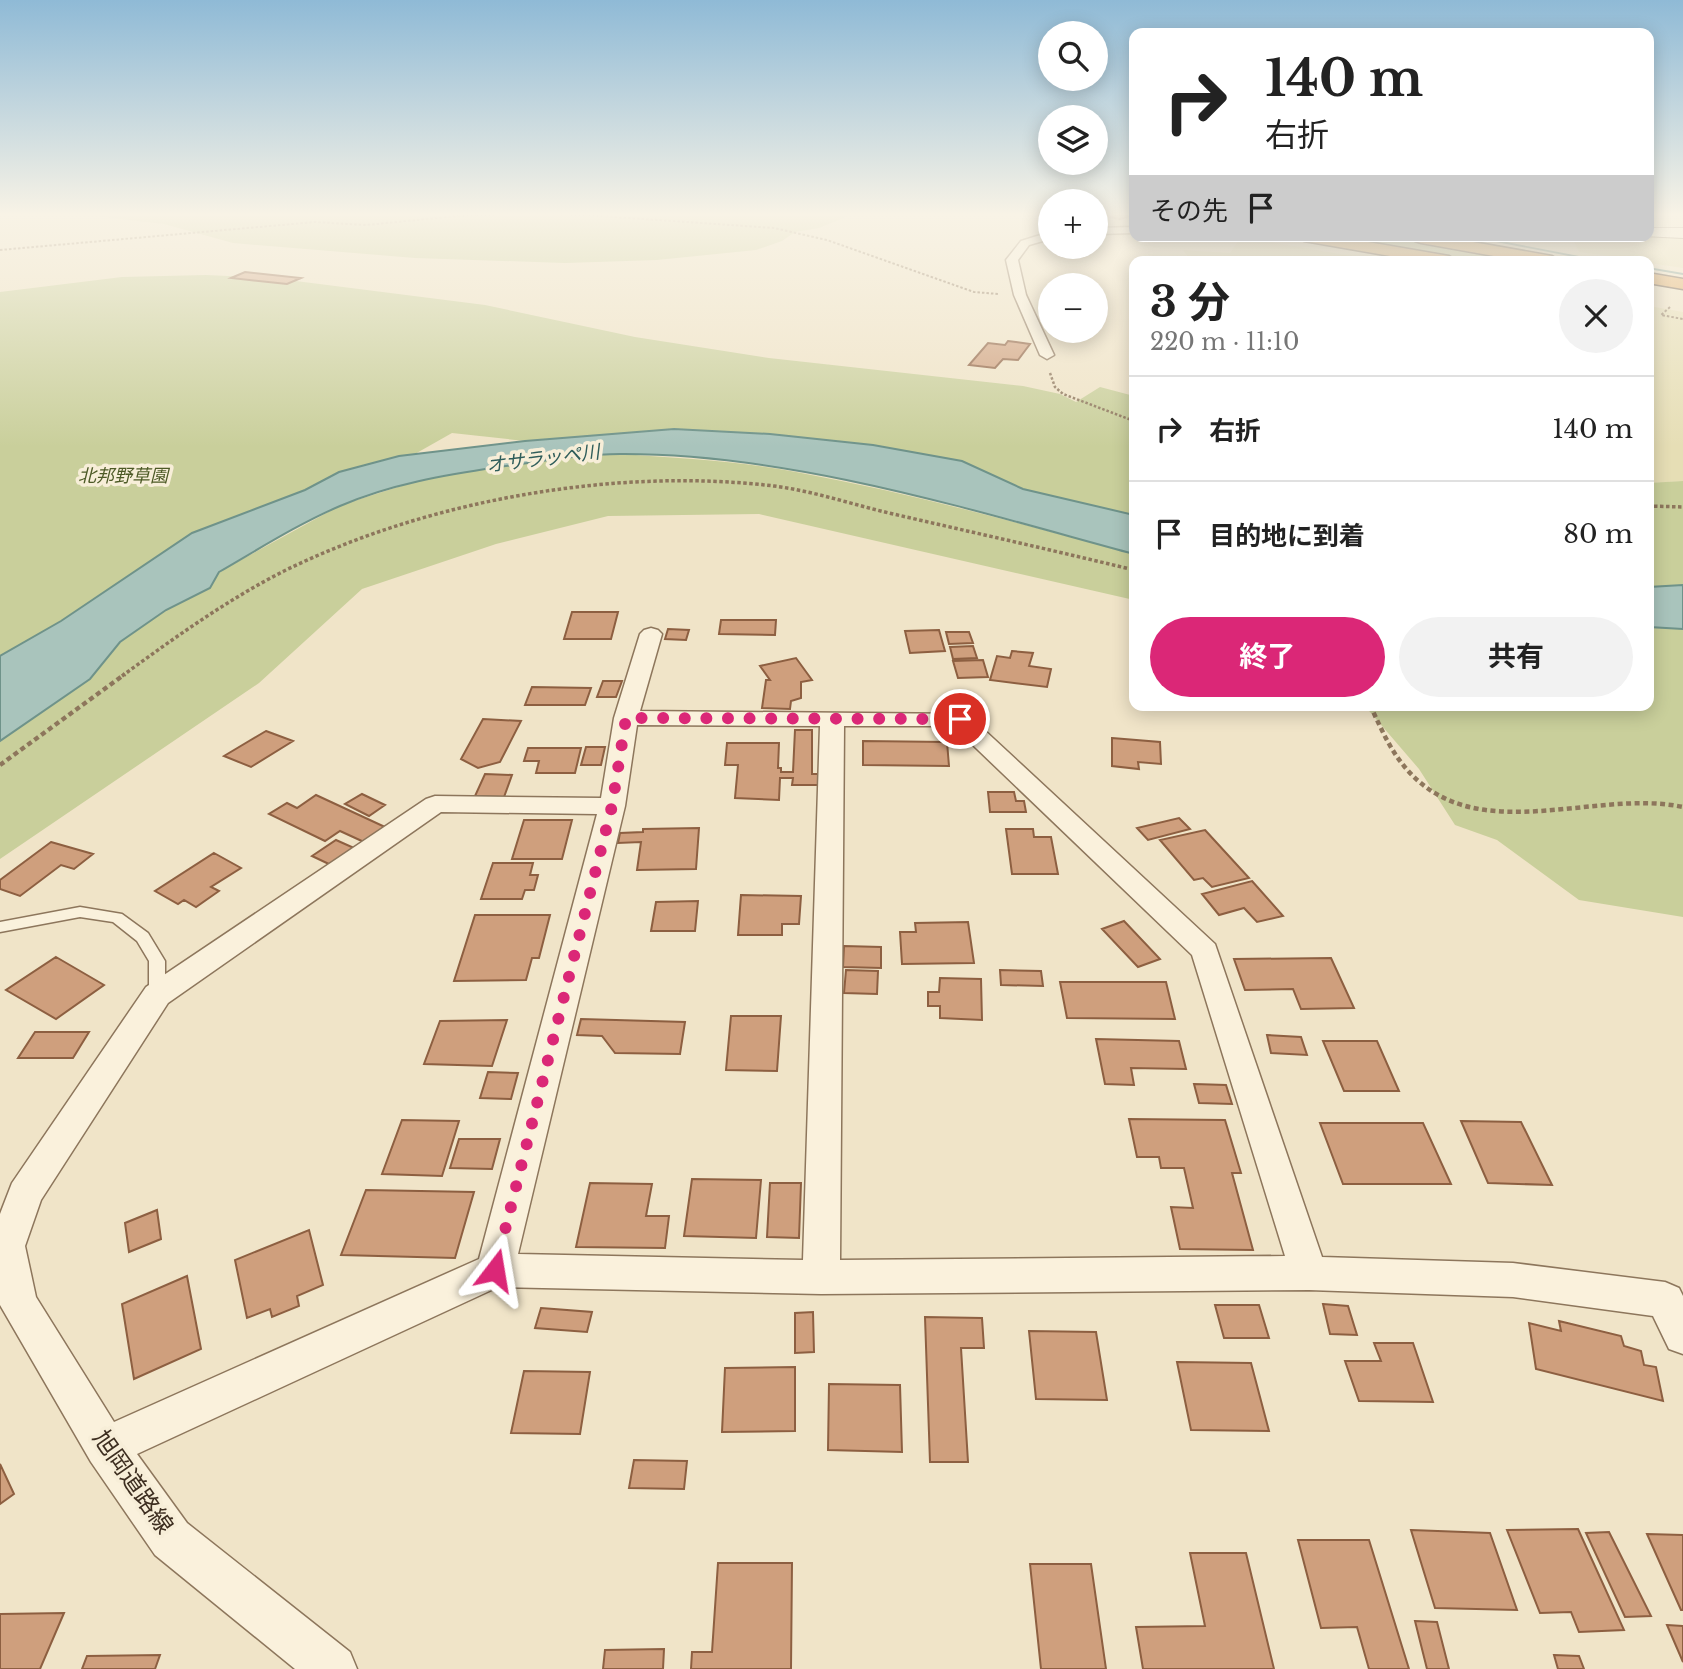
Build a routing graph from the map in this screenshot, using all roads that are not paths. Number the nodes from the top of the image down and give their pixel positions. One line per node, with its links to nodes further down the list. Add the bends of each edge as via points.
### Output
1 (1019, 292): 4 (street)
2 (1654, 295): 3 (highway)
3 (1676, 303)
4 (1047, 355)
5 (651, 635): 6 (street)
6 (626, 718): 7 (street); 8 (street)
7 (832, 719): 12 (street, via 960,719 1205,951); 13 (street)
8 (612, 806): 10 (street, via 435,804); 11 (street)
9 (0, 927): 10 (lane, via 79,912 117,918 144,937 157,961)
10 (157, 995): 15 (street, 旭岡道路線, via 25,1194 6,1246)
11 (495, 1270): 13 (street); 17 (street)
12 (1309, 1273): 13 (street); 14 (street, via 1513,1280)
13 (821, 1277)
14 (1674, 1303): 16 (street)
15 (9, 1308): 17 (street, 旭岡道路線)
16 (1683, 1336)
17 (106, 1447): 18 (street, 旭岡道路線, via 171,1539)
18 (333, 1669)

